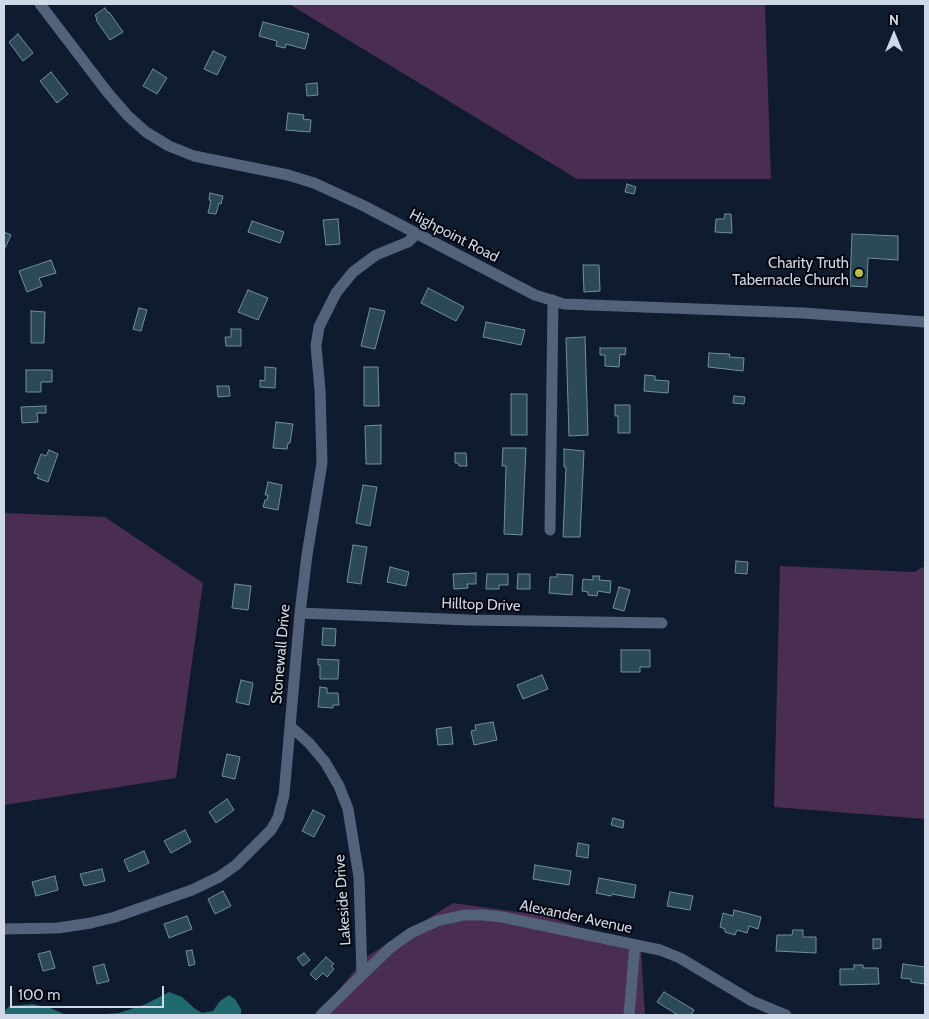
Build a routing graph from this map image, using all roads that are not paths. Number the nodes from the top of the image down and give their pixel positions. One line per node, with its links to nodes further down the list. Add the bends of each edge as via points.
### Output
1 (40, 4): 2 (street, Highpoint Road, via 128,116 169,146 194,156 314,183)
2 (417, 233): 3 (street, Highpoint Road, via 535,295); 6 (street, Stonewall Drive, via 408,242 376,254 353,272 336,293 319,327 316,346 322,463)
3 (553, 300): 4 (street, Highpoint Road, via 564,304 803,313); 5 (street)
4 (925, 322)
5 (550, 530)
6 (300, 613): 7 (street, Hilltop Drive); 8 (street, Stonewall Drive)
7 (662, 623)
8 (290, 726): 9 (street, Stonewall Drive, via 284,795 278,818 263,840 236,865 192,890 115,917 58,928); 11 (street, Lakeside Drive, via 325,762 348,810 359,877)
9 (4, 929)
10 (635, 944): 11 (street, Alexander Avenue, via 502,917 464,915 437,921 411,933); 13 (street); 14 (street, Alexander Avenue, via 680,958 752,1001)
11 (362, 975): 12 (street)
12 (322, 1015)
13 (629, 1015)
14 (786, 1015)

